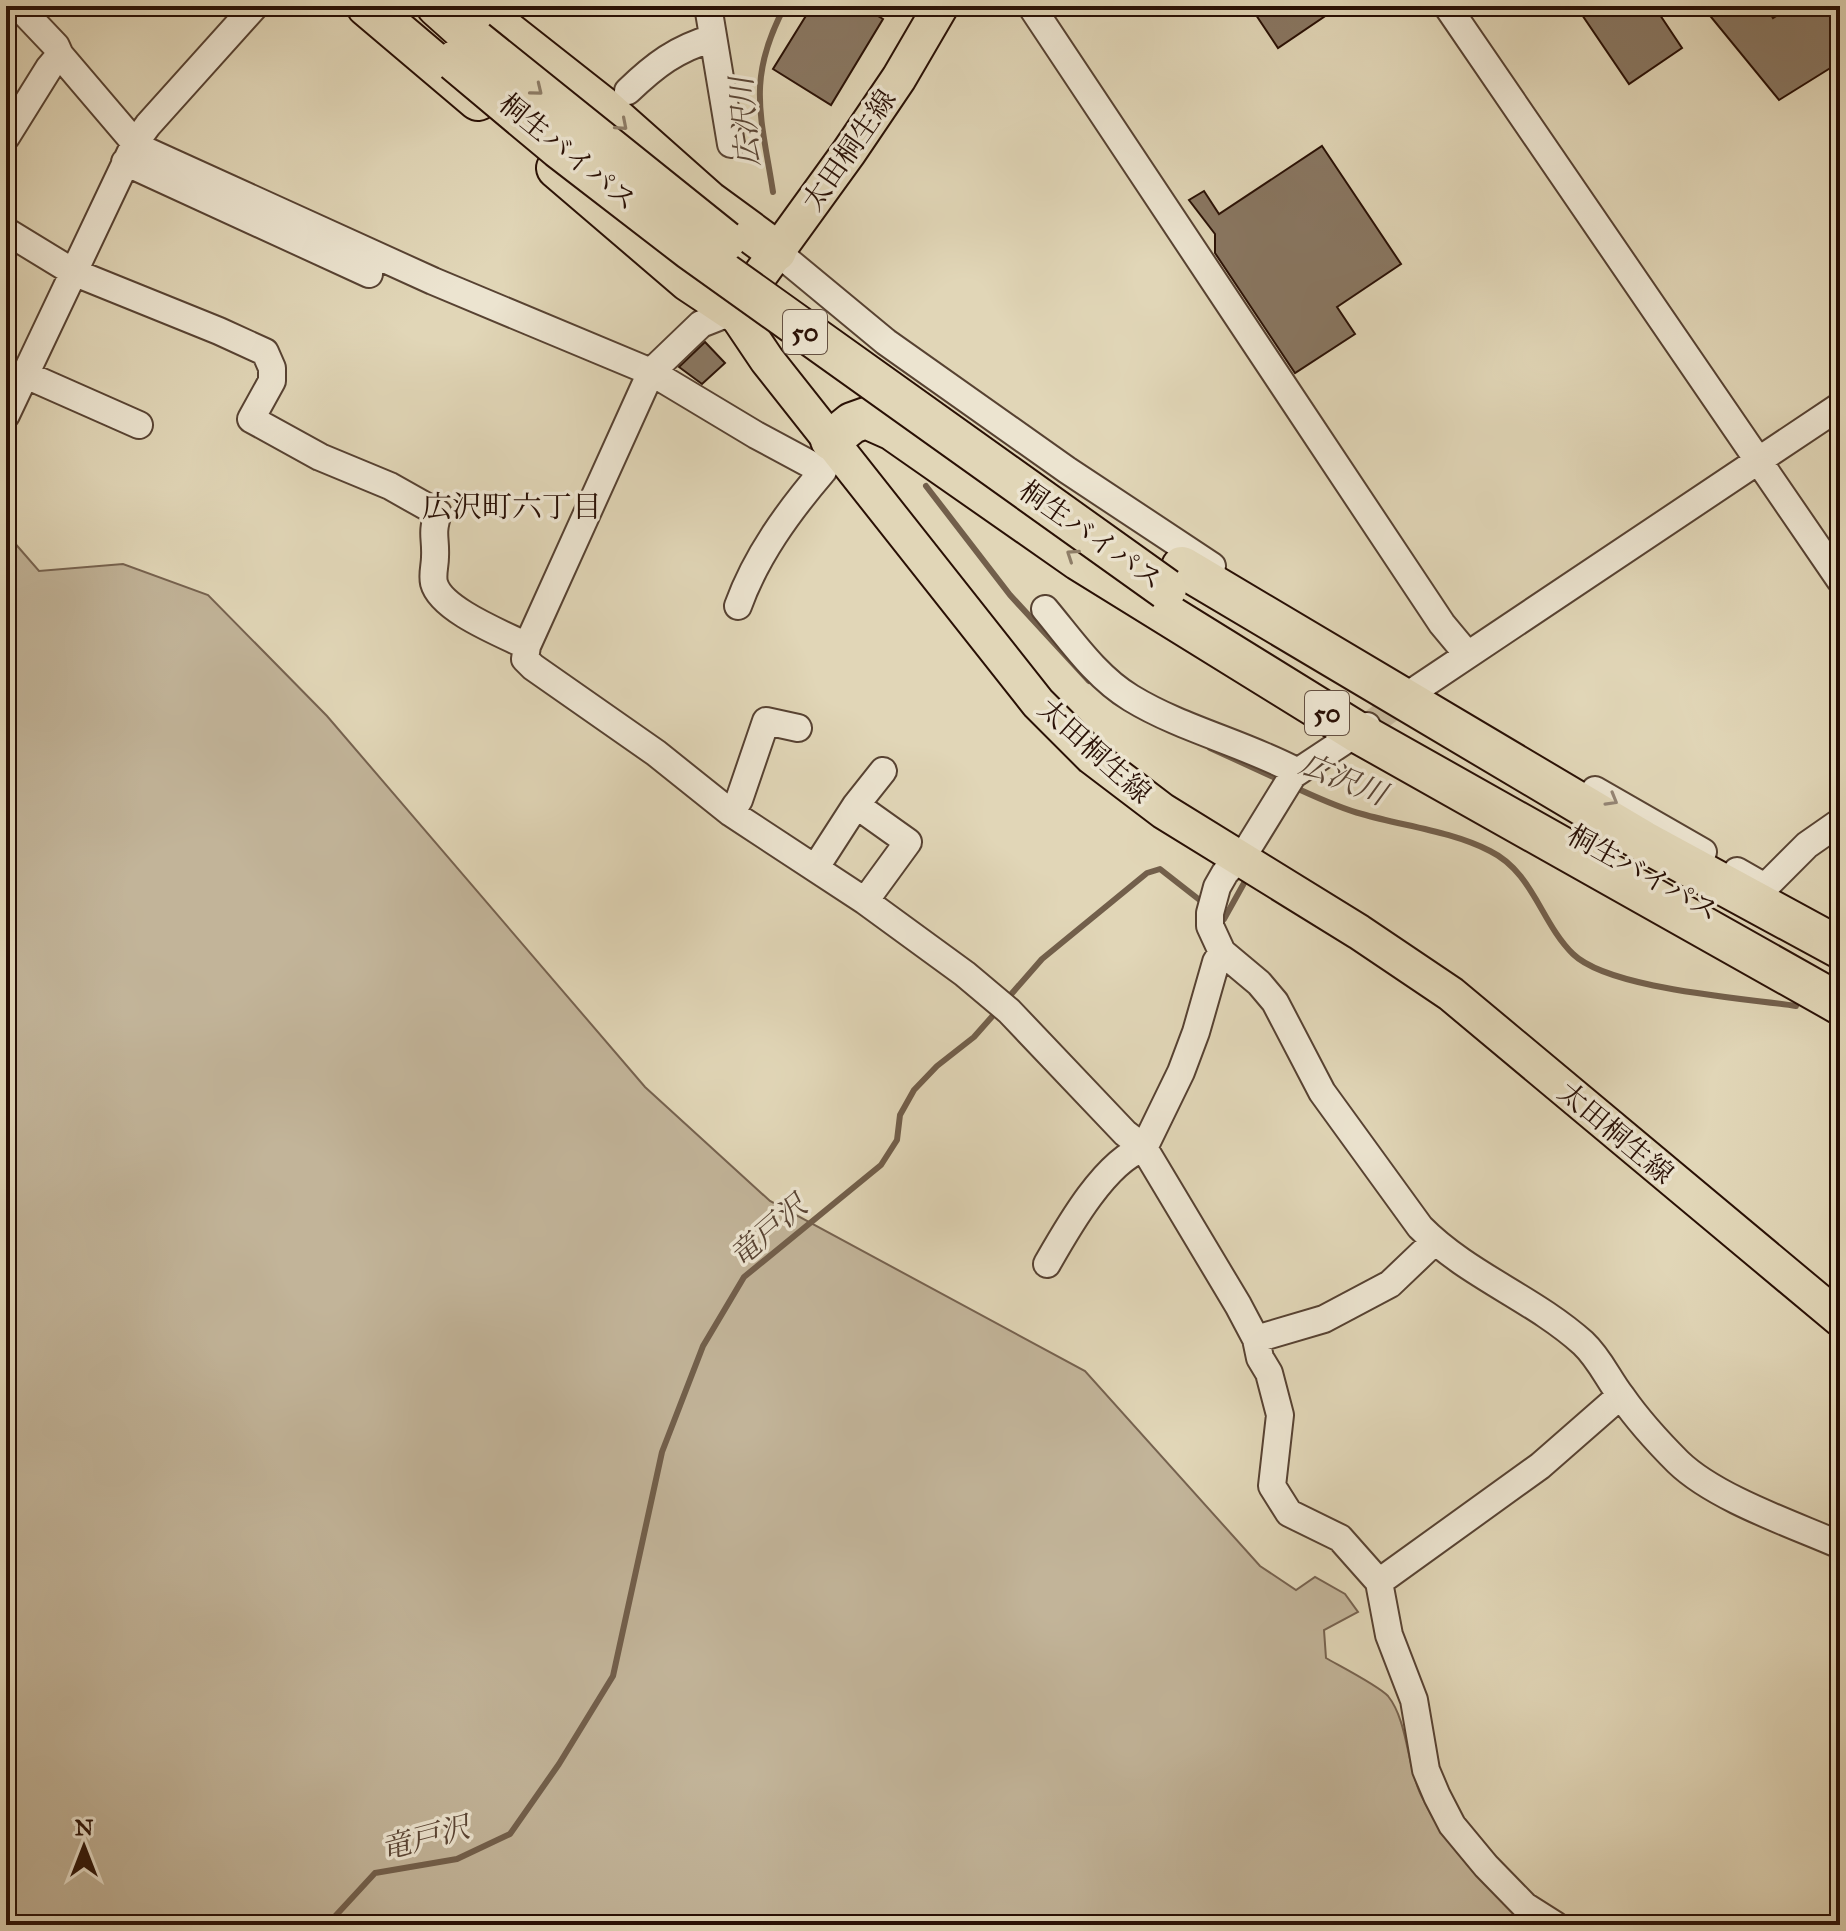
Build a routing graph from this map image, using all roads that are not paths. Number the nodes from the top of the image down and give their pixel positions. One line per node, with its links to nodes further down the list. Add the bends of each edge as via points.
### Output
1 (18, 6): 12 (street)
2 (255, 6): 16 (street)
3 (367, 6): 21 (highway, via 689,281)
4 (398, 6): 10 (highway, 桐生バイパス / 50)
5 (437, 6): 10 (highway, 桐生バイパス / 50)
6 (708, 6): 11 (street)
7 (941, 6): 18 (main road, 太田桐生線, via 899,78)
8 (1031, 6): 34 (street)
9 (1447, 6): 28 (street)
10 (468, 36): 18 (highway, 50, one-way to 18, via 601,106 708,201); 29 (highway, 桐生バイパス / 50, bridge, via 559,148 690,249)
11 (713, 38): 13 (street, via 685,46); 15 (street)
12 (60, 55): 14 (street); 16 (street)
13 (628, 91)
14 (6, 137)
15 (731, 144)
16 (130, 152): 19 (street); 20 (street); 22 (street, via 147,151 433,281)
17 (6, 231): 19 (street)
18 (776, 251): 21 (main road, 太田桐生線); 35 (street, via 886,342 1067,470 1239,584)
19 (73, 272): 23 (street); 33 (street, via 265,352 272,381 251,419 438,513 432,531 439,594)
20 (369, 274)
21 (734, 311): 22 (street, via 701,324); 27 (main road, 太田桐生線)
22 (651, 372): 27 (street, via 756,435); 33 (street)
23 (26, 375): 25 (street); 26 (street)
24 (1840, 406): 28 (street)
25 (6, 415)
26 (139, 425)
27 (827, 456): 31 (street, via 767,544); 37 (highway, 50, one-way to 27, via 1079,560 893,430 866,418 852,423); 43 (main road, 太田桐生線, via 1060,725 1163,811)
28 (1758, 459): 30 (street); 34 (street)
29 (1174, 578): 48 (highway, 桐生バイパス / 50); 50 (highway, 桐生バイパス / 50, via 1355,707)
30 (1840, 580)
31 (738, 606)
32 (1045, 609): 39 (street, via 1103,678 1130,698)
33 (527, 646): 41 (street, via 525,659 533,667)
34 (1467, 654): 35 (street)
35 (1417, 689): 45 (street, one-way to 45)
36 (798, 728): 41 (street, via 766,721)
37 (1363, 728): 39 (street); 51 (highway, 50)
38 (883, 771): 40 (street)
39 (1291, 778): 43 (street)
40 (856, 805): 44 (street); 46 (street, via 908,842)
41 (731, 813): 44 (street)
42 (1840, 822): 45 (street, via 1807,845)
43 (1238, 858): 49 (street, via 1217,887 1210,913); 55 (main road, 太田桐生線, via 1451,994)
44 (816, 867): 46 (street)
45 (1765, 887): 47 (highway)
46 (865, 901): 52 (street, via 1009,1011)
47 (1840, 931)
48 (1840, 948)
49 (1222, 952): 52 (street, via 1186,1059); 53 (street, via 1275,1002 1322,1092)
50 (1840, 981)
51 (1840, 1004)
52 (1144, 1148): 54 (street, via 1129,1153 1103,1182); 56 (street)
53 (1434, 1242): 56 (street, via 1390,1284 1324,1319); 57 (street, via 1583,1343)
54 (1047, 1264)
55 (1840, 1319)
56 (1256, 1339): 59 (street, via 1280,1415 1272,1486 1289,1513 1340,1538)
57 (1620, 1396): 58 (street, via 1696,1476 1749,1506); 59 (street, via 1540,1466)
58 (1840, 1545)
59 (1379, 1582): 60 (street, via 1389,1635 1414,1700 1426,1770 1437,1796 1452,1825 1486,1866 1525,1906)
60 (1555, 1925)

